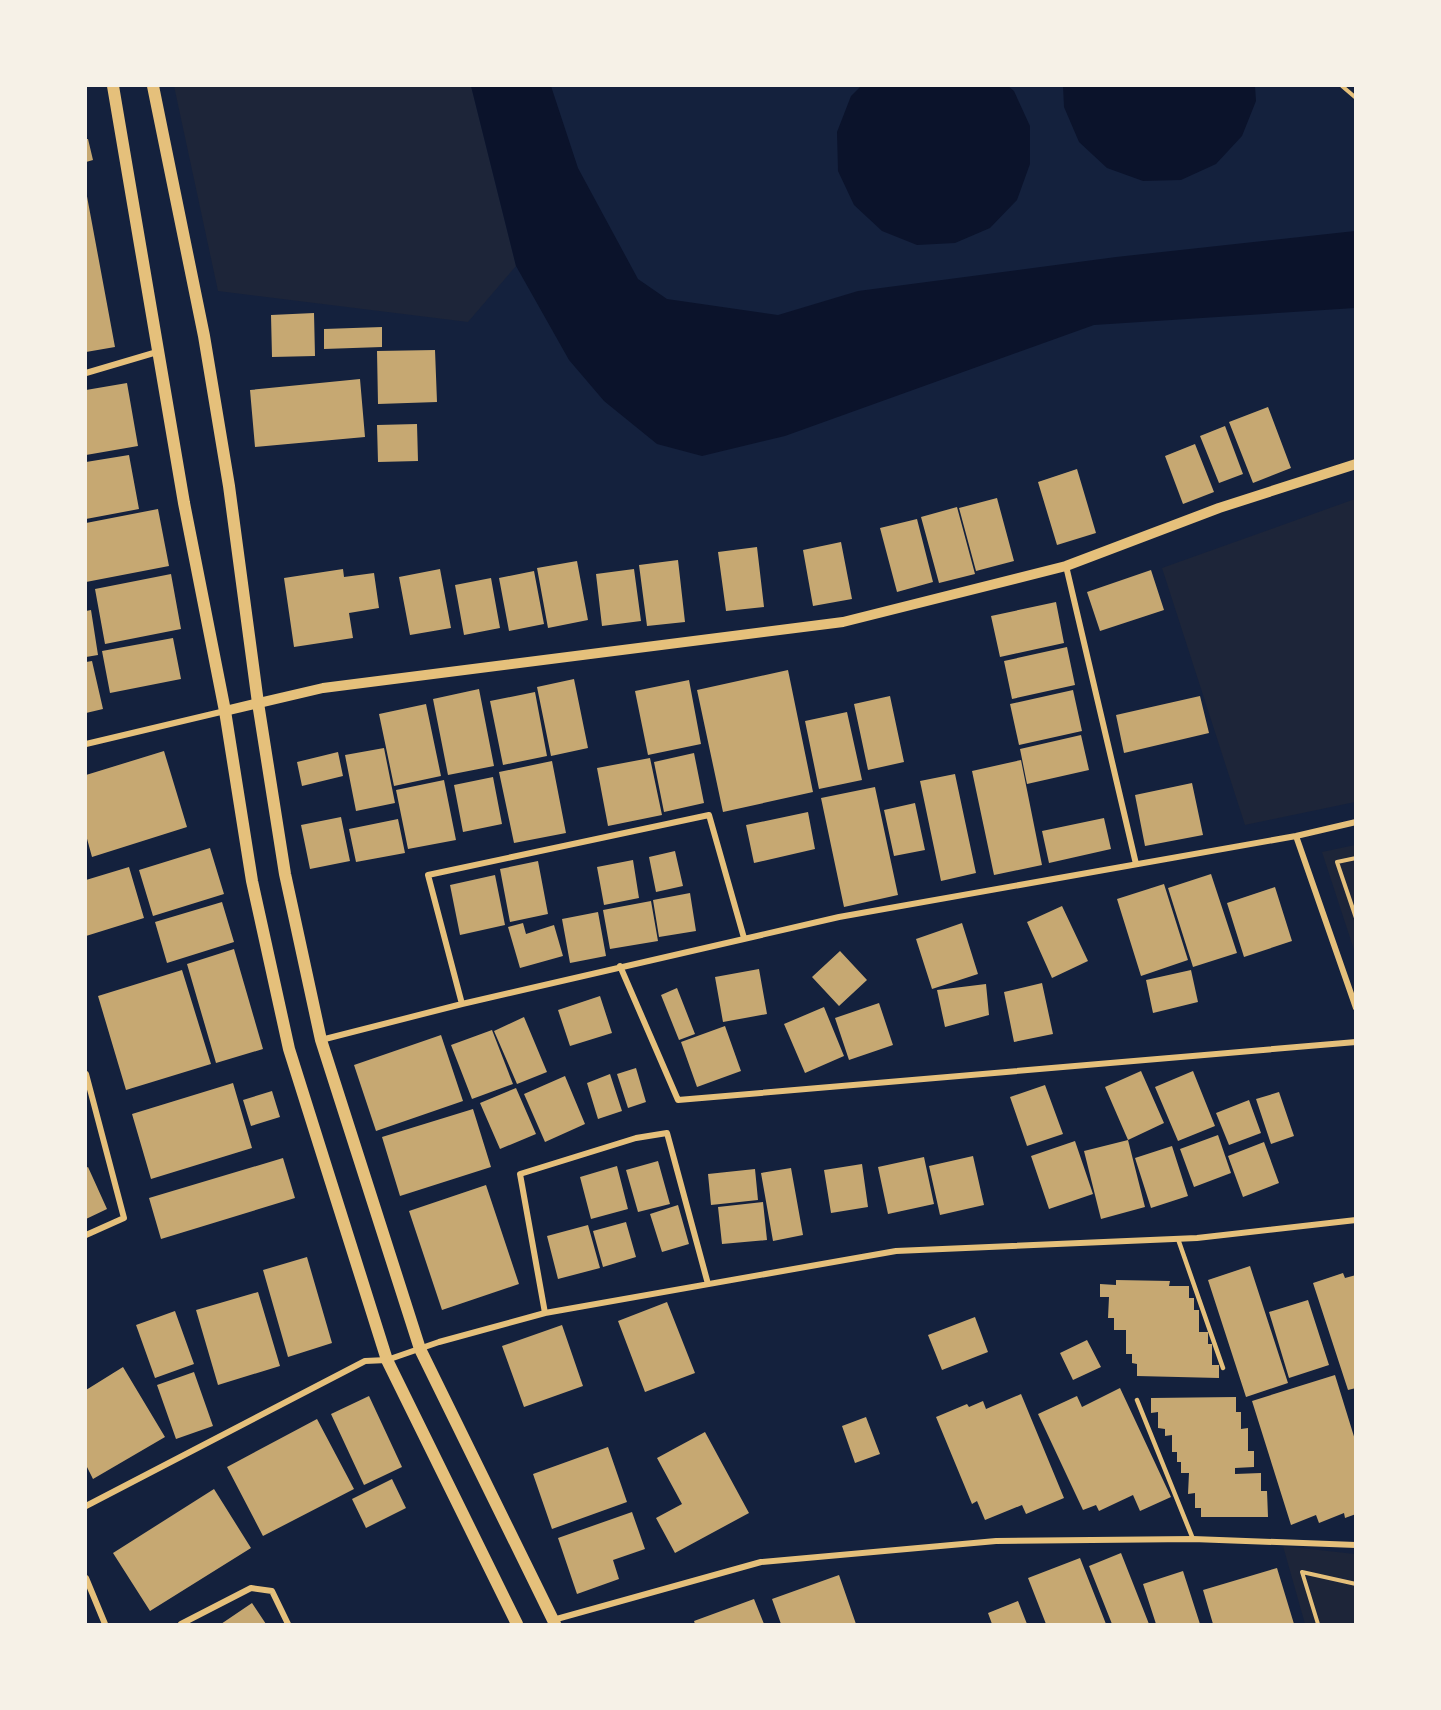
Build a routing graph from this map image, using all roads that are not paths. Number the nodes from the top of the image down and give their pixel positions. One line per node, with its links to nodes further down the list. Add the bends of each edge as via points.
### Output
1 (113, 86): 3 (main road)
2 (153, 86): 7 (main road, via 204,336)
3 (157, 352): 4 (street); 8 (main road)
4 (86, 373)
5 (1356, 464): 6 (street, via 1220,508)
6 (1066, 566): 7 (street, via 843,622 323,688); 12 (street)
7 (258, 703): 8 (street); 17 (main road, via 285,874)
8 (225, 711): 9 (street); 26 (main road, via 252,880 289,1049)
9 (86, 744)
10 (1356, 822): 11 (street)
11 (1296, 836): 12 (street); 16 (street)
12 (1136, 864): 13 (street, via 839,917)
13 (744, 938): 14 (street); 15 (street, via 709,814 428,875)
14 (620, 966): 15 (street); 18 (street, via 678,1100)
15 (462, 1004): 17 (street)
16 (1356, 1008)
17 (321, 1040): 25 (main road)
18 (1356, 1042)
19 (86, 1074): 21 (street, via 124,1218)
20 (1356, 1220): 22 (street)
21 (86, 1235)
22 (1178, 1239): 23 (street, via 896,1251); 27 (lane)
23 (708, 1284): 24 (street); 24 (street, via 667,1132 520,1174)
24 (545, 1313): 25 (street)
25 (420, 1349): 26 (street); 33 (main road)
26 (387, 1360): 29 (street, via 365,1362); 37 (main road)
27 (1223, 1368)
28 (1137, 1400): 30 (lane)
29 (86, 1506)
30 (1193, 1539): 31 (street); 33 (street, via 996,1541 761,1562)
31 (1356, 1545)
32 (86, 1578): 34 (street)
33 (554, 1622)
34 (105, 1624)
35 (181, 1624): 36 (street, via 252,1588 272,1591)
36 (288, 1624)
37 (517, 1624)

